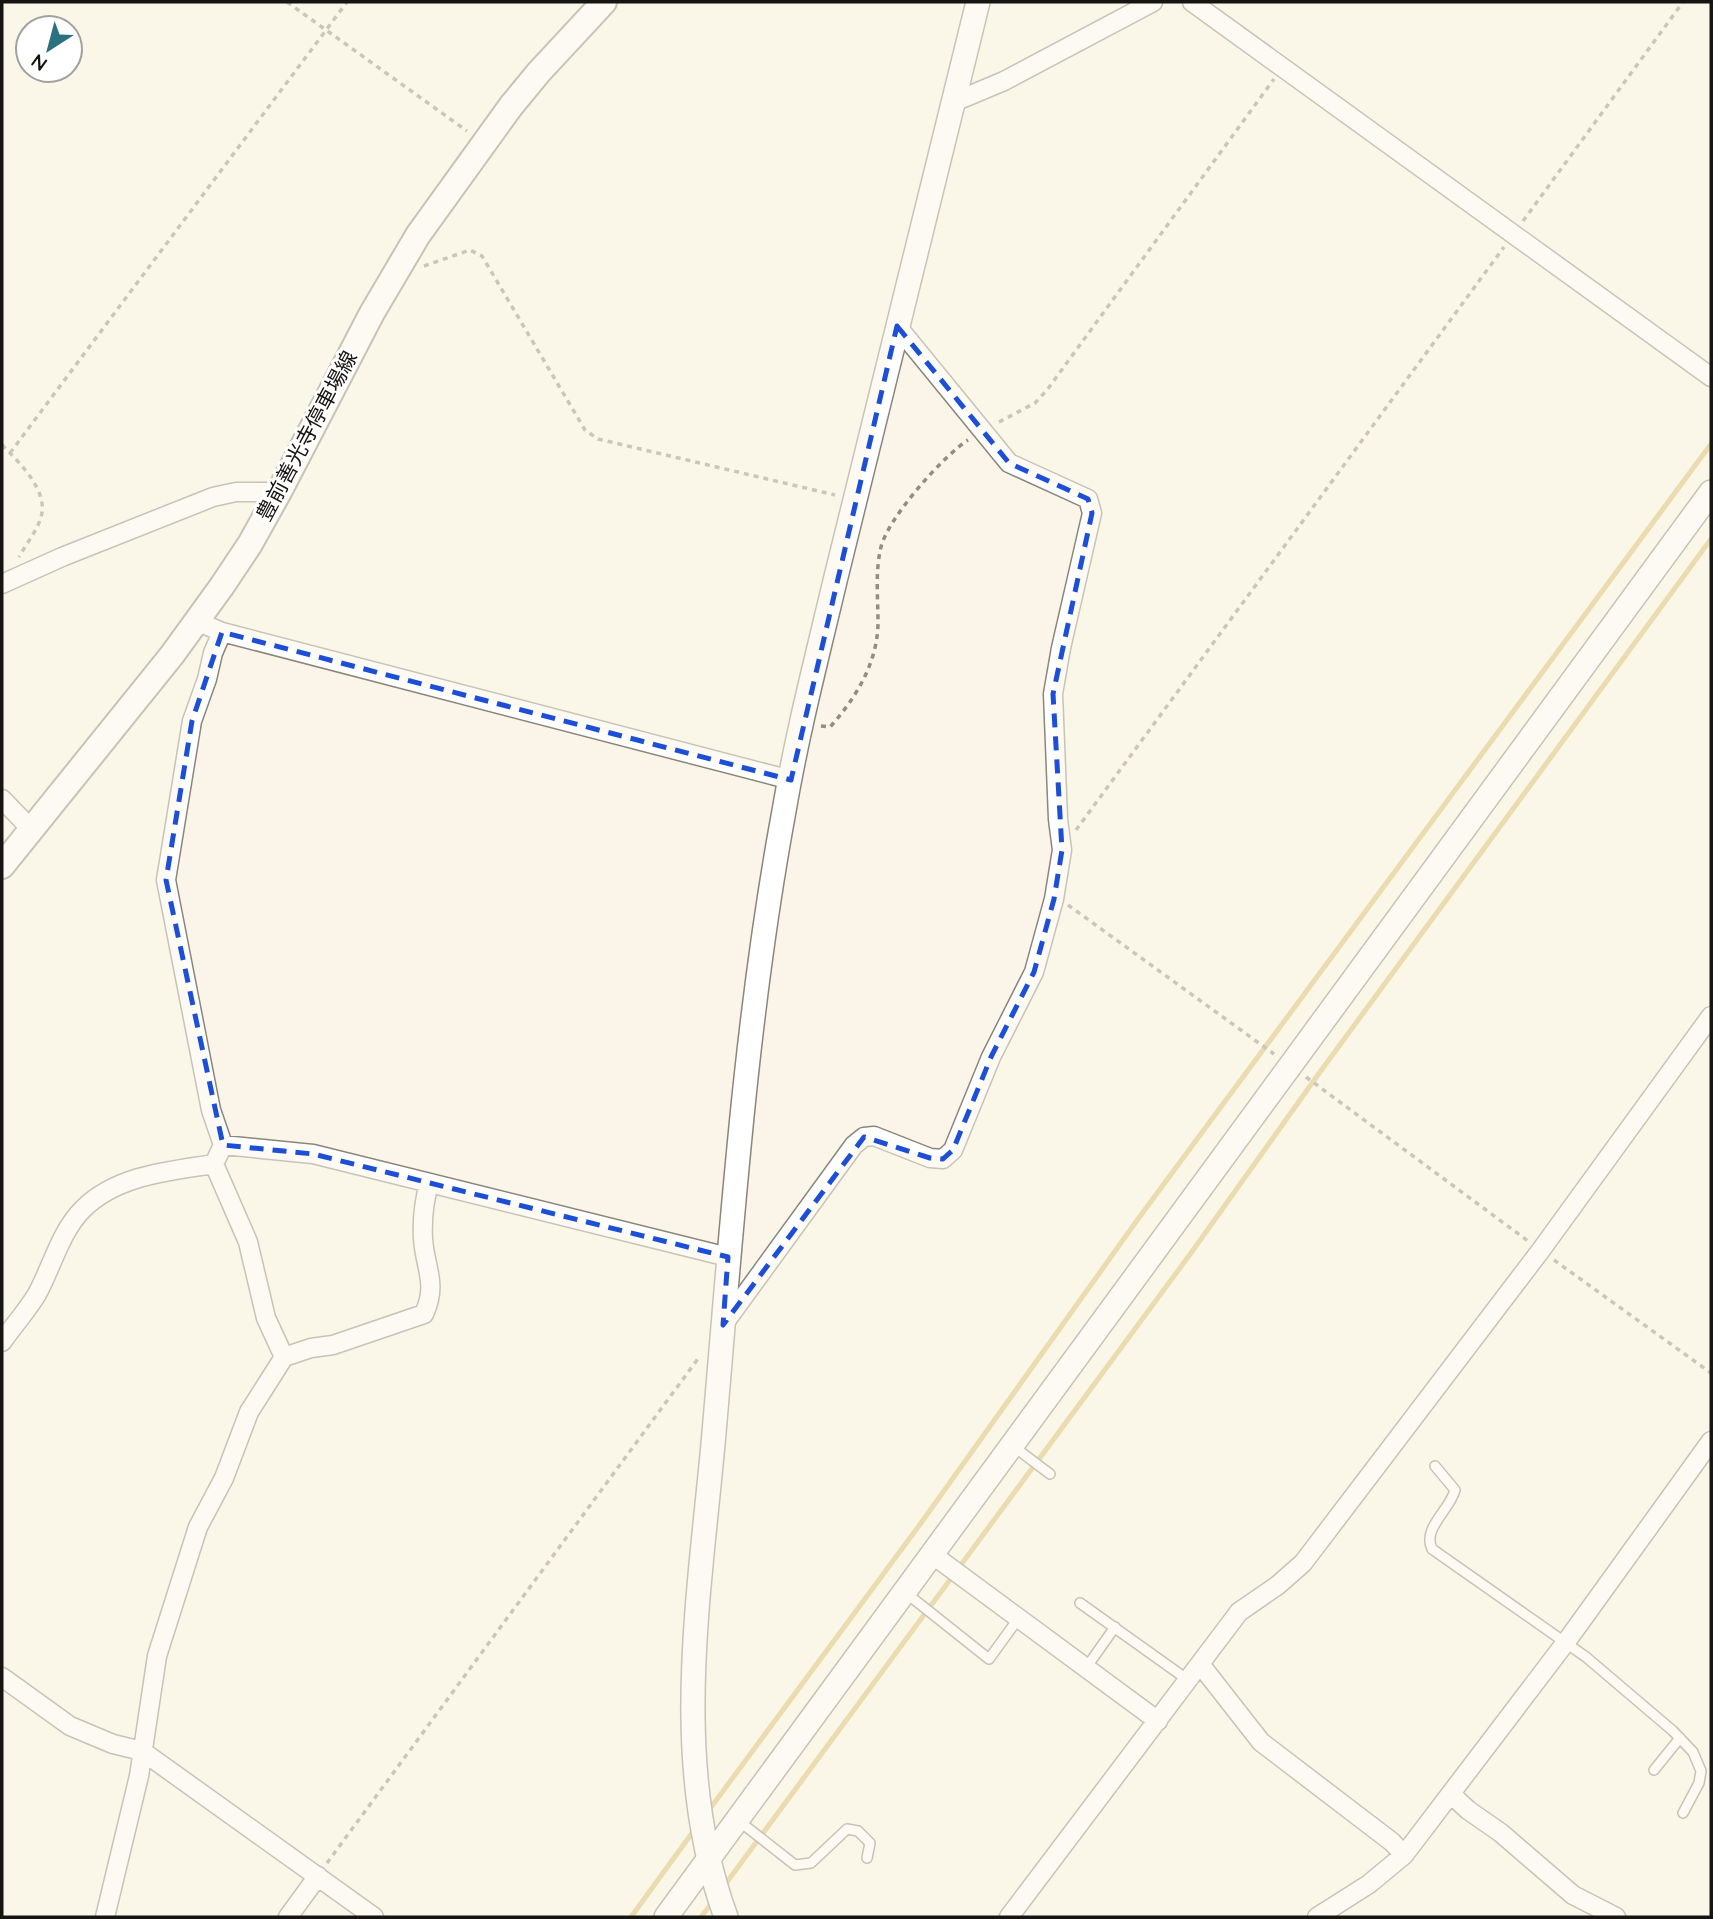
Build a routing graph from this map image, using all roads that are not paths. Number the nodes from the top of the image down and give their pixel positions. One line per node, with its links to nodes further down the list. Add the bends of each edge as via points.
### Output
1 (604, 2): 8 (main road, 豊前善光寺停車場線, via 483,142 400,263)
2 (978, 2): 5 (street)
3 (1153, 2): 5 (street, via 1004,81)
4 (1192, 2): 7 (street)
5 (954, 102): 6 (street)
6 (897, 326): 13 (street); 22 (street, via 1009,463 1088,499 1092,513 1054,694 1062,850 1054,899 1034,972 990,1057 953,1150 943,1159 930,1158 874,1136 864,1137)
7 (1711, 377)
8 (279, 492): 10 (street, via 213,497); 11 (main road, 豊前善光寺停車場線, via 250,544)
9 (1711, 492): 26 (street)
10 (9, 581)
11 (196, 621): 12 (street); 15 (main road, 豊前善光寺停車場線)
12 (222, 632): 13 (street); 18 (street, via 191,722 166,880 208,1097)
13 (790, 780): 21 (street, via 761,957)
14 (2, 799): 15 (street)
15 (32, 830): 16 (main road, 豊前善光寺停車場線)
16 (2, 866)
17 (1711, 1016): 35 (street, via 1541,1250 1303,1563 1239,1612)
18 (223, 1145): 19 (street); 20 (street, via 313,1154)
19 (214, 1164): 23 (street, via 149,1174 83,1209 36,1295); 24 (street, via 248,1242 266,1318)
20 (429, 1184): 21 (street); 24 (street, via 423,1239 432,1282 424,1314)
21 (728, 1257): 22 (street)
22 (723, 1325): 48 (street, via 692,1695)
23 (2, 1342)
24 (284, 1357): 41 (street, via 249,1412 224,1478 198,1527 157,1656)
25 (1711, 1441): 34 (street)
26 (1021, 1453): 28 (lane); 29 (street)
27 (1435, 1466): 34 (lane, via 1455,1490 1430,1533 1432,1549)
28 (1048, 1473)
29 (949, 1566): 30 (street); 32 (street)
30 (914, 1600): 32 (lane, via 989,1659); 45 (street)
31 (1080, 1603): 33 (lane)
32 (1018, 1619): 36 (street)
33 (1115, 1627): 36 (lane); 38 (lane)
34 (1566, 1642): 40 (lane); 43 (street)
35 (1200, 1664): 38 (street); 46 (street, via 1261,1742)
36 (1086, 1668): 39 (street)
37 (2, 1676): 41 (street, via 70,1726)
38 (1188, 1680): 39 (street)
39 (1158, 1721): 55 (street)
40 (1680, 1738): 42 (lane); 44 (lane, via 1701,1771)
41 (142, 1751): 49 (street); 51 (street, via 127,1836)
42 (1654, 1770)
43 (1452, 1795): 46 (street); 57 (street, via 1573,1895)
44 (1683, 1813)
45 (746, 1827): 47 (lane, via 795,1865 811,1863 847,1829 858,1831 870,1843); 48 (street)
46 (1404, 1855): 56 (street)
47 (867, 1858)
48 (708, 1860): 50 (street); 54 (street)
49 (318, 1876): 52 (street); 53 (street)
50 (721, 1902)
51 (105, 1917)
52 (288, 1917)
53 (374, 1917)
54 (666, 1917)
55 (1009, 1917)
56 (1317, 1917)
57 (1616, 1917)

